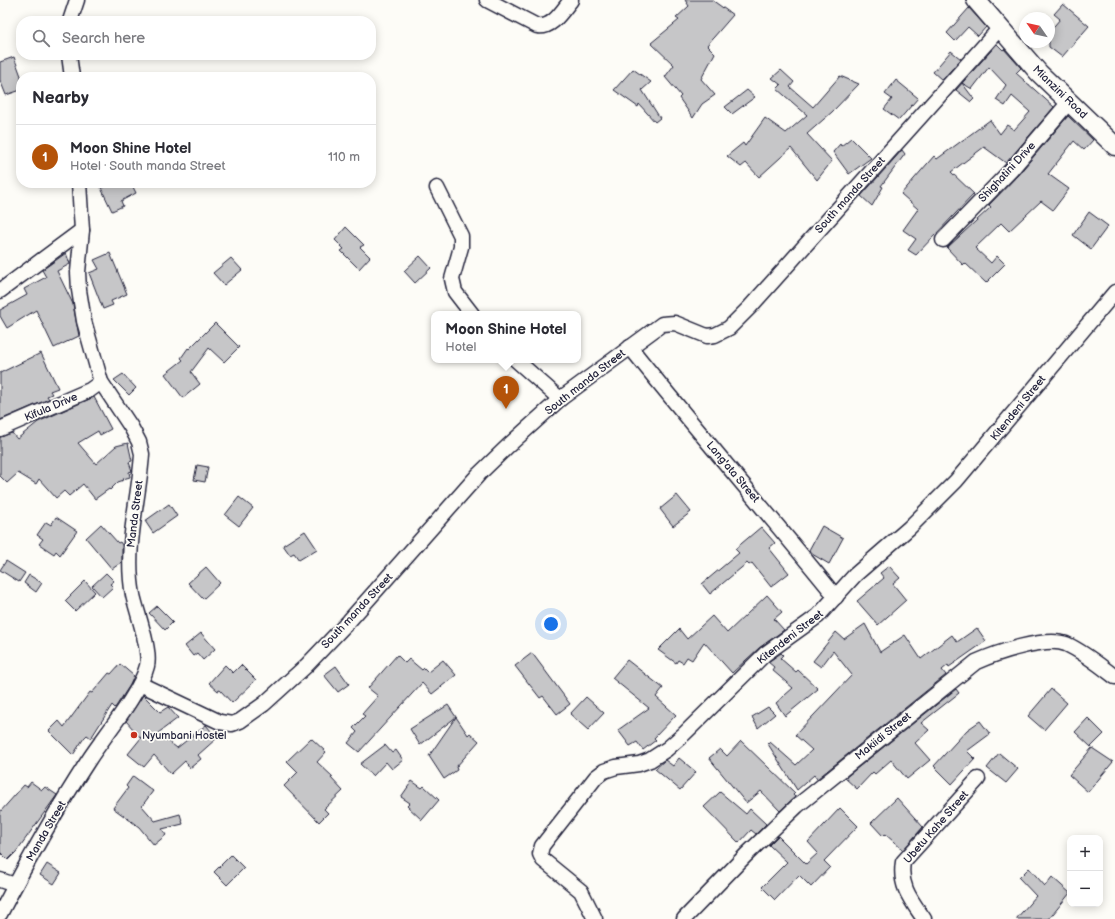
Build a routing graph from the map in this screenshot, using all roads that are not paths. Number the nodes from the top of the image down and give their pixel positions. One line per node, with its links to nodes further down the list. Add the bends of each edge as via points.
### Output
1 (77, 0): 5 (street)
2 (487, 0): 3 (street, via 543,27 550,24)
3 (571, 0)
4 (976, 0): 6 (street, Mianzini Road)
5 (72, 16)
6 (1000, 29): 9 (street, Mianzini Road); 18 (street, South manda Street, via 729,328 707,336 668,322 658,326)
7 (70, 60): 8 (street)
8 (71, 72)
9 (1069, 102): 10 (street, Mianzini Road); 14 (street, Shighatini Drive, via 1016,164)
10 (1115, 146)
11 (79, 188): 13 (street, Manda Street)
12 (437, 188): 17 (street, via 461,236 461,247 452,279 455,292)
13 (82, 230): 15 (street); 20 (street, Manda Street, via 79,290 84,321)
14 (943, 240)
15 (0, 291)
16 (1115, 292): 23 (street, Kitendeni Street, via 956,481 904,533 855,575)
17 (470, 311)
18 (630, 347): 21 (street, South manda Street); 23 (street, Lang'ata Street)
19 (519, 363): 21 (street)
20 (101, 382): 22 (street, Kifula Drive, via 90,390); 25 (street, Manda Street, via 131,427 142,454 131,530 130,559 131,584 147,651 147,664)
21 (560, 399): 25 (street, South manda Street, via 479,474 380,587 306,666 264,704 240,721 232,724 220,722)
22 (0, 429)
23 (836, 597): 32 (street, Kitendeni Street, via 818,616 765,654 667,749 639,764 604,771 542,846 540,854 543,860 581,891)
24 (1115, 677): 33 (street, Makiidi Street, via 1066,644 1055,642 990,656 976,662 797,806)
25 (140, 684): 28 (street, Manda Street, via 87,762)
26 (978, 779): 34 (street, Ubetu Kahe Street, via 904,862 901,874 904,889)
27 (0, 880): 28 (street)
28 (15, 885): 29 (street, Manda Street)
29 (0, 914)
30 (0, 918): 31 (street)
31 (3, 919)
32 (595, 919)
33 (684, 919)
34 (924, 919)

